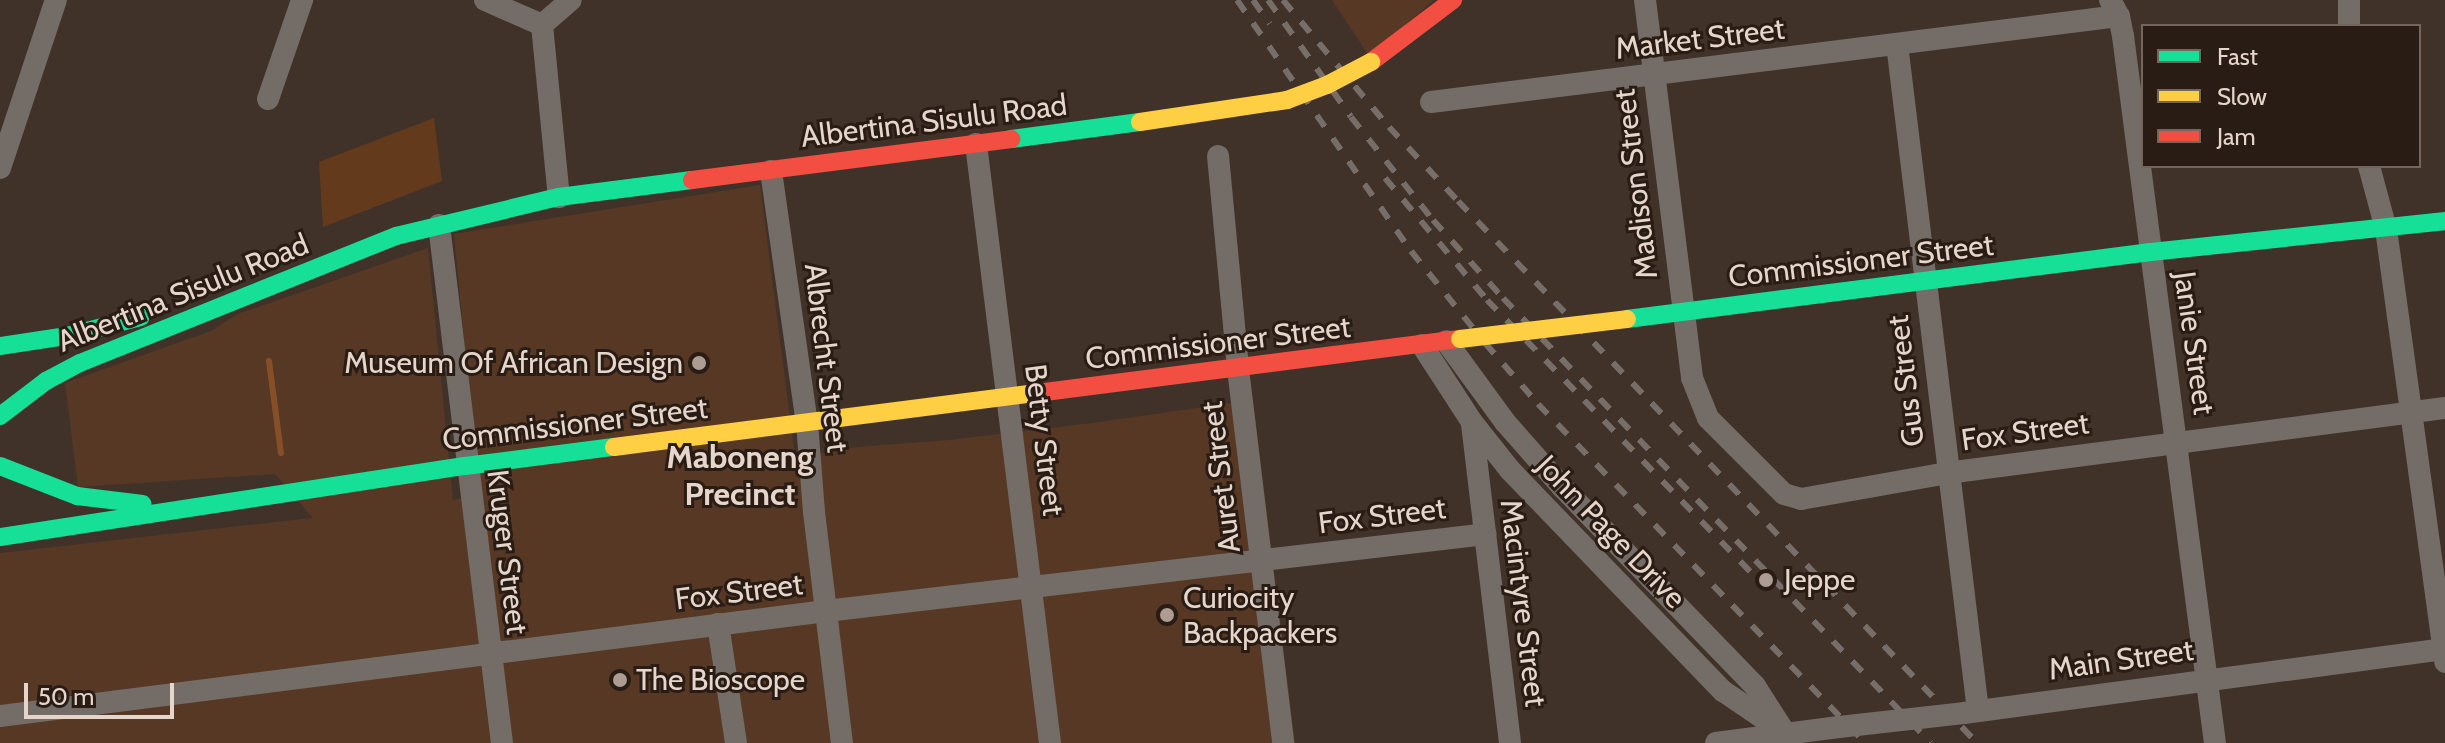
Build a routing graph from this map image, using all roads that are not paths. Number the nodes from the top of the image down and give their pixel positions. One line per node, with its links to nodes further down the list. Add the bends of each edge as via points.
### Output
1 (56, 0): 17 (street)
2 (302, 0): 13 (street)
3 (485, 0): 10 (street)
4 (1453, 0): 15 (main road, Albertina Sisulu Road, bridge, via 1371,62 1287,100)
5 (1645, 0): 12 (street, Madison Street)
6 (2349, 0): 9 (street)
7 (567, 2): 10 (street)
8 (2114, 8): 11 (street, Market Street); 25 (street, Janie Street)
9 (2349, 24)
10 (542, 25): 20 (street)
11 (1897, 44): 12 (street, Market Street); 26 (street, Gus Street)
12 (1653, 75): 14 (street, Market Street); 27 (street, Madison Street)
13 (268, 99)
14 (1431, 102)
15 (976, 144): 19 (main road, Albertina Sisulu Road); 32 (street, Betty Street)
16 (1218, 156): 31 (street, Auret Street)
17 (0, 168)
18 (2370, 168): 23 (street)
19 (771, 171): 20 (main road, Albertina Sisulu Road); 37 (street, Albrecht Street)
20 (559, 197): 22 (main road, Albertina Sisulu Road)
21 (2445, 221): 23 (main road, Commissioner Street)
22 (439, 225): 24 (main road, Albertina Sisulu Road); 40 (street, Kruger Street)
23 (2386, 229): 25 (main road, Commissioner Street); 34 (street)
24 (396, 236): 30 (main road, Albertina Sisulu Road, via 357,239 325,249 117,325); 35 (main road, Albertina Sisulu Road, via 80,363)
25 (2151, 252): 26 (main road, Commissioner Street); 38 (street, Janie Street)
26 (1924, 282): 27 (main road, Commissioner Street); 41 (street, Gus Street)
27 (1681, 312): 28 (main road, Commissioner Street, bridge); 41 (street, Fox Street, via 1692,378 1708,418 1784,494 1801,499)
28 (1453, 340): 29 (main road, Commissioner Street); 54 (street, John Page Drive, via 1505,422)
29 (1422, 345): 31 (main road, Commissioner Street); 36 (street, John Page Drive)
30 (0, 346)
31 (1238, 369): 32 (main road, Commissioner Street); 45 (street, Auret Street)
32 (1008, 397): 37 (main road, Commissioner Street); 46 (street, Betty Street)
33 (2445, 408): 34 (street, Fox Street)
34 (2413, 412): 38 (street, Fox Street); 50 (street)
35 (0, 416)
36 (1472, 422): 43 (street, Macintyre Street); 54 (street, John Page Drive, via 1510,470 1723,691)
37 (807, 423): 40 (main road, Commissioner Street); 47 (street, Albrecht Street)
38 (2177, 442): 41 (street, Fox Street); 51 (street, Janie Street)
39 (0, 466): 42 (main road, via 77,496)
40 (465, 466): 42 (main road, Commissioner Street); 49 (street, Kruger Street)
41 (1947, 473): 52 (street, Gus Street)
42 (192, 508): 44 (main road, Commissioner Street)
43 (1486, 534): 45 (street, Fox Street); 60 (street, Macintyre Street)
44 (0, 537)
45 (1261, 560): 46 (street, Fox Street); 59 (street, Auret Street)
46 (1032, 586): 47 (street, Fox Street); 58 (street, Betty Street)
47 (826, 611): 48 (street, Fox Street); 57 (street, Albrecht Street)
48 (718, 624): 49 (street, Fox Street); 56 (street)
49 (490, 654): 53 (street, Fox Street); 55 (street, Kruger Street)
50 (2444, 654): 51 (street, Main Street)
51 (2207, 679): 52 (street, Main Street); 62 (street, Janie Street)
52 (1970, 711): 54 (street, Main Street, bridge)
53 (0, 716)
54 (1796, 735): 61 (street, Main Street)
55 (502, 743)
56 (736, 743)
57 (842, 743)
58 (1050, 743)
59 (1283, 743)
60 (1510, 743)
61 (1716, 743)
62 (2215, 743)

